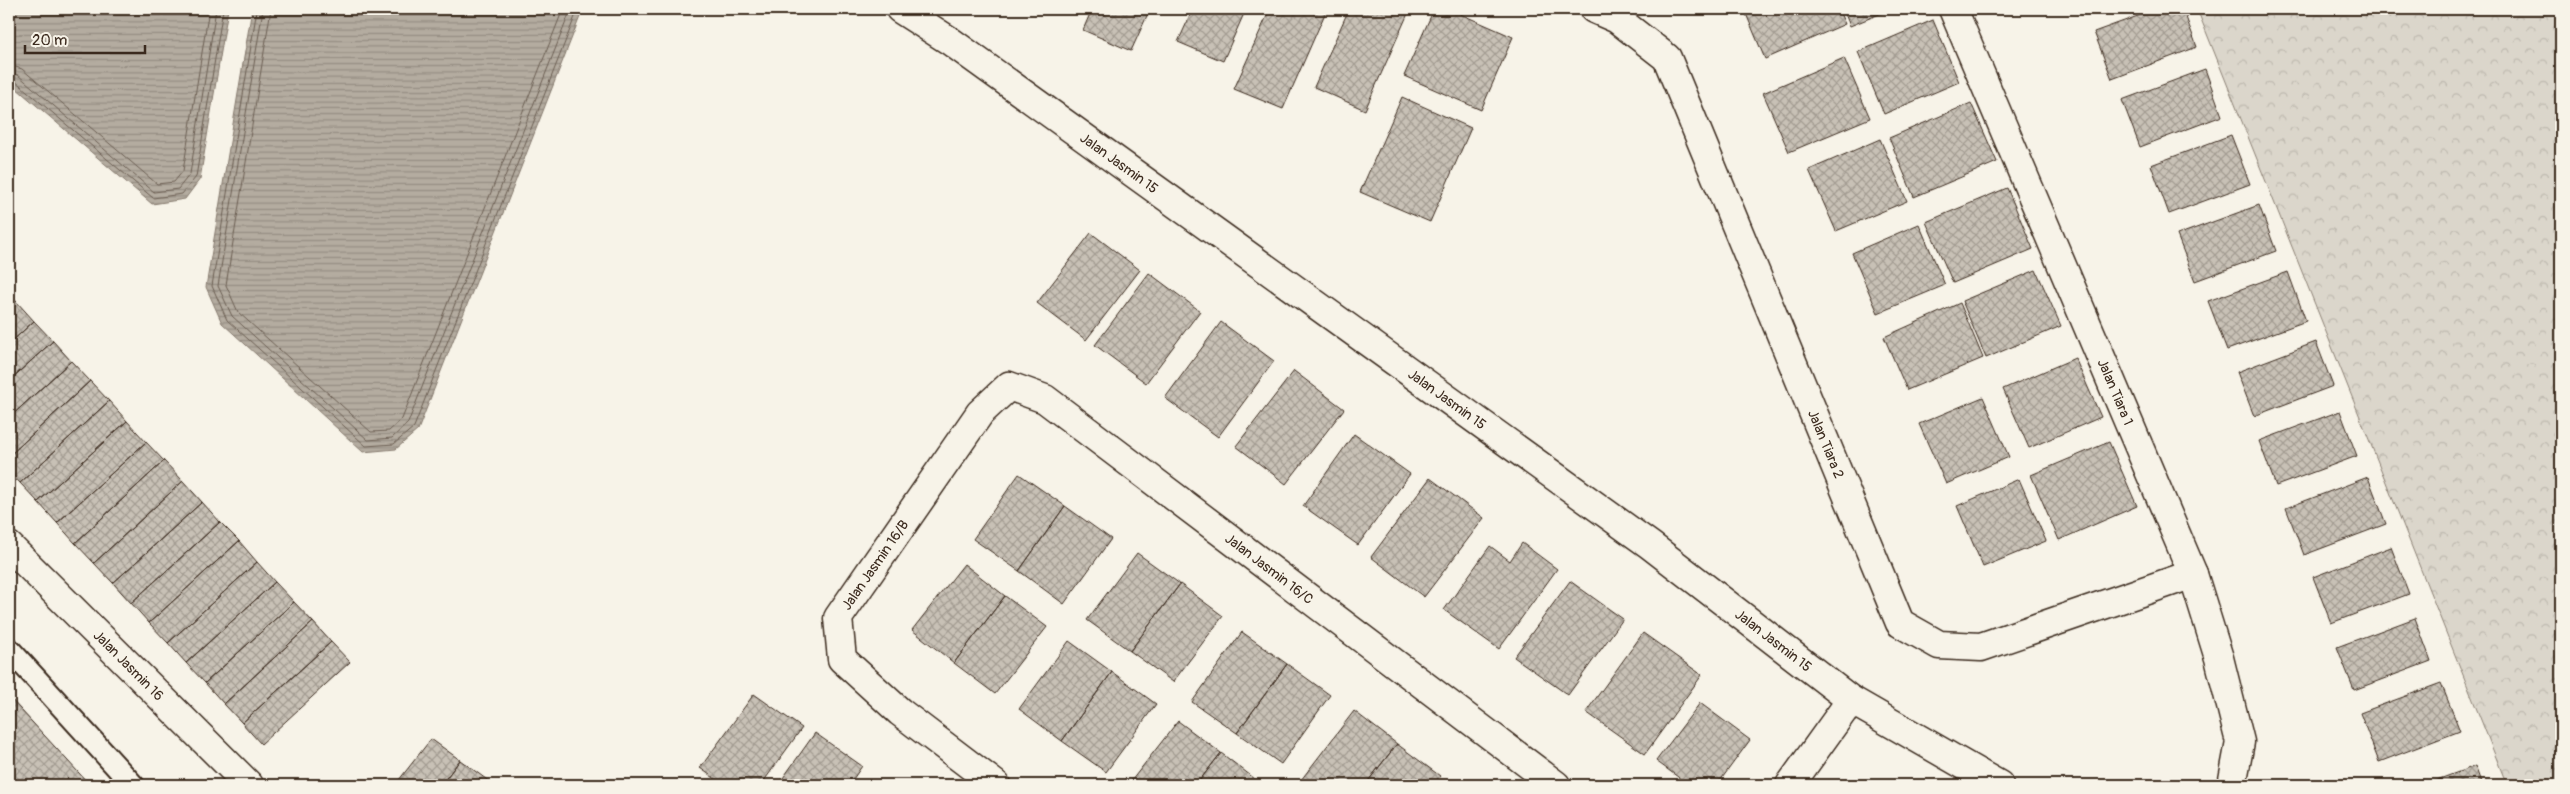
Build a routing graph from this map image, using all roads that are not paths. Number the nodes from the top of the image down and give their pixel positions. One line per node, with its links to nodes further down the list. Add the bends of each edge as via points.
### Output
1 (900, 9): 8 (street, Jalan Jasmin 15, via 950,41 1650,546)
2 (1594, 9): 6 (street, Jalan Tiara 2, via 1617,19 1667,58 1900,624 1939,645 1981,647)
3 (1953, 9): 6 (street, Jalan Tiara 1)
4 (980, 412): 11 (street, Jalan Jasmin 16/B, via 838,618 842,659 900,712); 12 (street, Jalan Jasmin 16/C, via 1009,386 1045,399)
5 (9, 546): 10 (street, Jalan Jasmin 16)
6 (2193, 574): 15 (street, Jalan Tiara 1, via 2240,742)
7 (11, 656): 9 (lane)
8 (1851, 700): 13 (street); 14 (street, Jalan Jasmin 15)
9 (133, 785)
10 (249, 785)
11 (996, 785)
12 (1556, 785)
13 (1790, 785)
14 (1999, 785)
15 (2232, 785)

